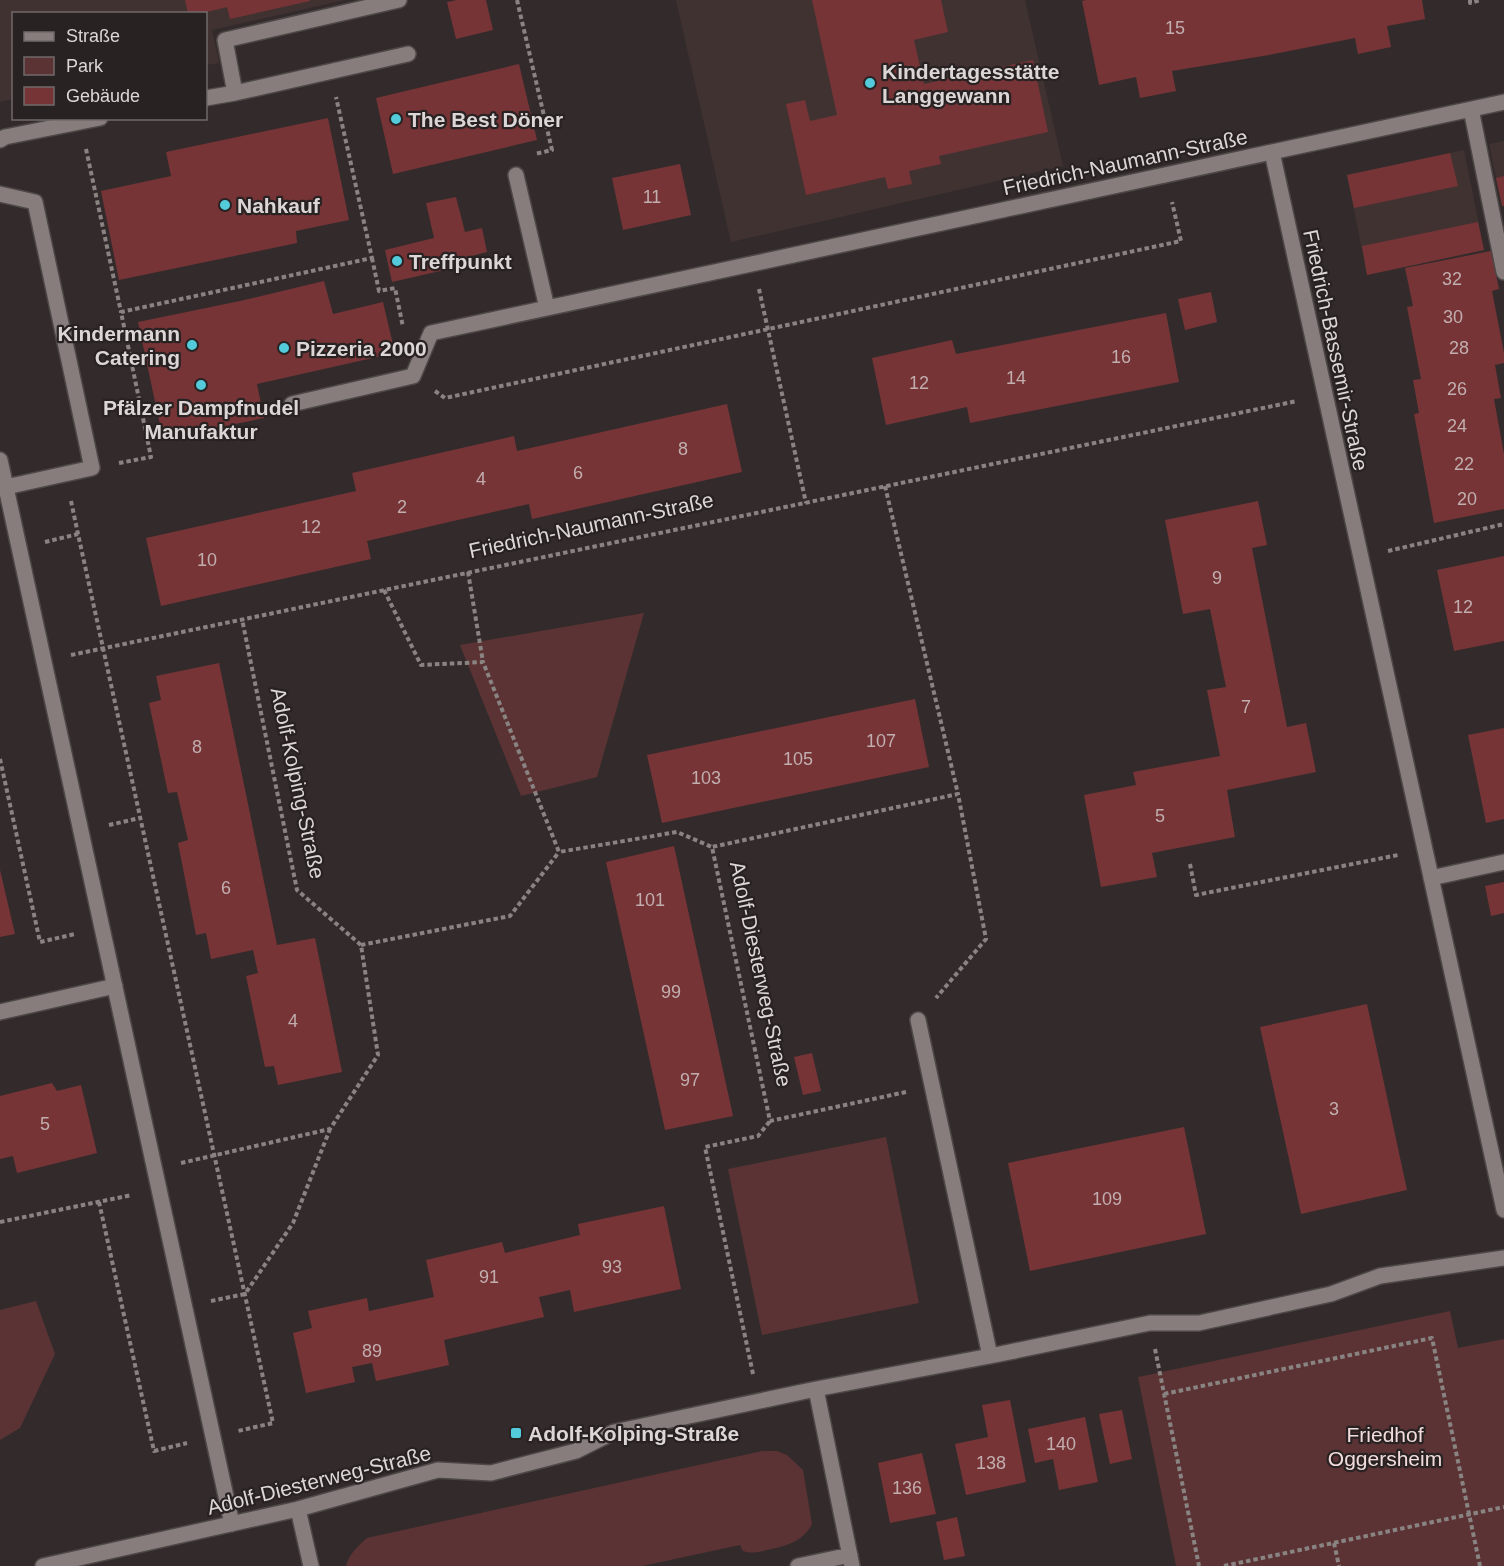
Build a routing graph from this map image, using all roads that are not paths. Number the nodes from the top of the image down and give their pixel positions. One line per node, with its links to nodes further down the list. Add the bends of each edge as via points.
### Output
1 (399, 0): 3 (street, via 225,40)
2 (408, 54): 3 (street)
3 (235, 93): 4 (street)
4 (207, 99)
5 (1504, 102): 6 (street, Friedrich-Naumann-Straße)
6 (1472, 109): 9 (street, Friedrich-Naumann-Straße); 12 (street)
7 (90, 120): 8 (street)
8 (0, 140)
9 (1272, 152): 13 (street, Friedrich-Naumann-Straße); 18 (street, Friedrich-Bassemir-Straße)
10 (516, 175): 13 (street)
11 (0, 194): 16 (street, via 35,202 92,468)
12 (1504, 272)
13 (547, 308): 14 (street, Friedrich-Naumann-Straße, via 431,333 413,376)
14 (292, 404)
15 (0, 460): 16 (street)
16 (6, 487): 19 (street)
17 (1504, 862): 18 (street)
18 (1431, 878): 22 (street, Friedrich-Bassemir-Straße)
19 (115, 987): 20 (street); 27 (street)
20 (0, 1012)
21 (918, 1020): 24 (street)
22 (1503, 1203)
23 (1504, 1258): 24 (street, Adolf-Diesterweg-Straße, via 1380,1276 1331,1294 1199,1323 1150,1323)
24 (990, 1356): 25 (street, Adolf-Diesterweg-Straße)
25 (816, 1389): 26 (street, Adolf-Diesterweg-Straße, via 614,1432 576,1451 491,1473 438,1470); 28 (street)
26 (298, 1509): 27 (street, Adolf-Diesterweg-Straße); 30 (street)
27 (232, 1524): 29 (street, Adolf-Diesterweg-Straße)
28 (851, 1561): 31 (street)
29 (43, 1566)
30 (311, 1566)
31 (798, 1566)

